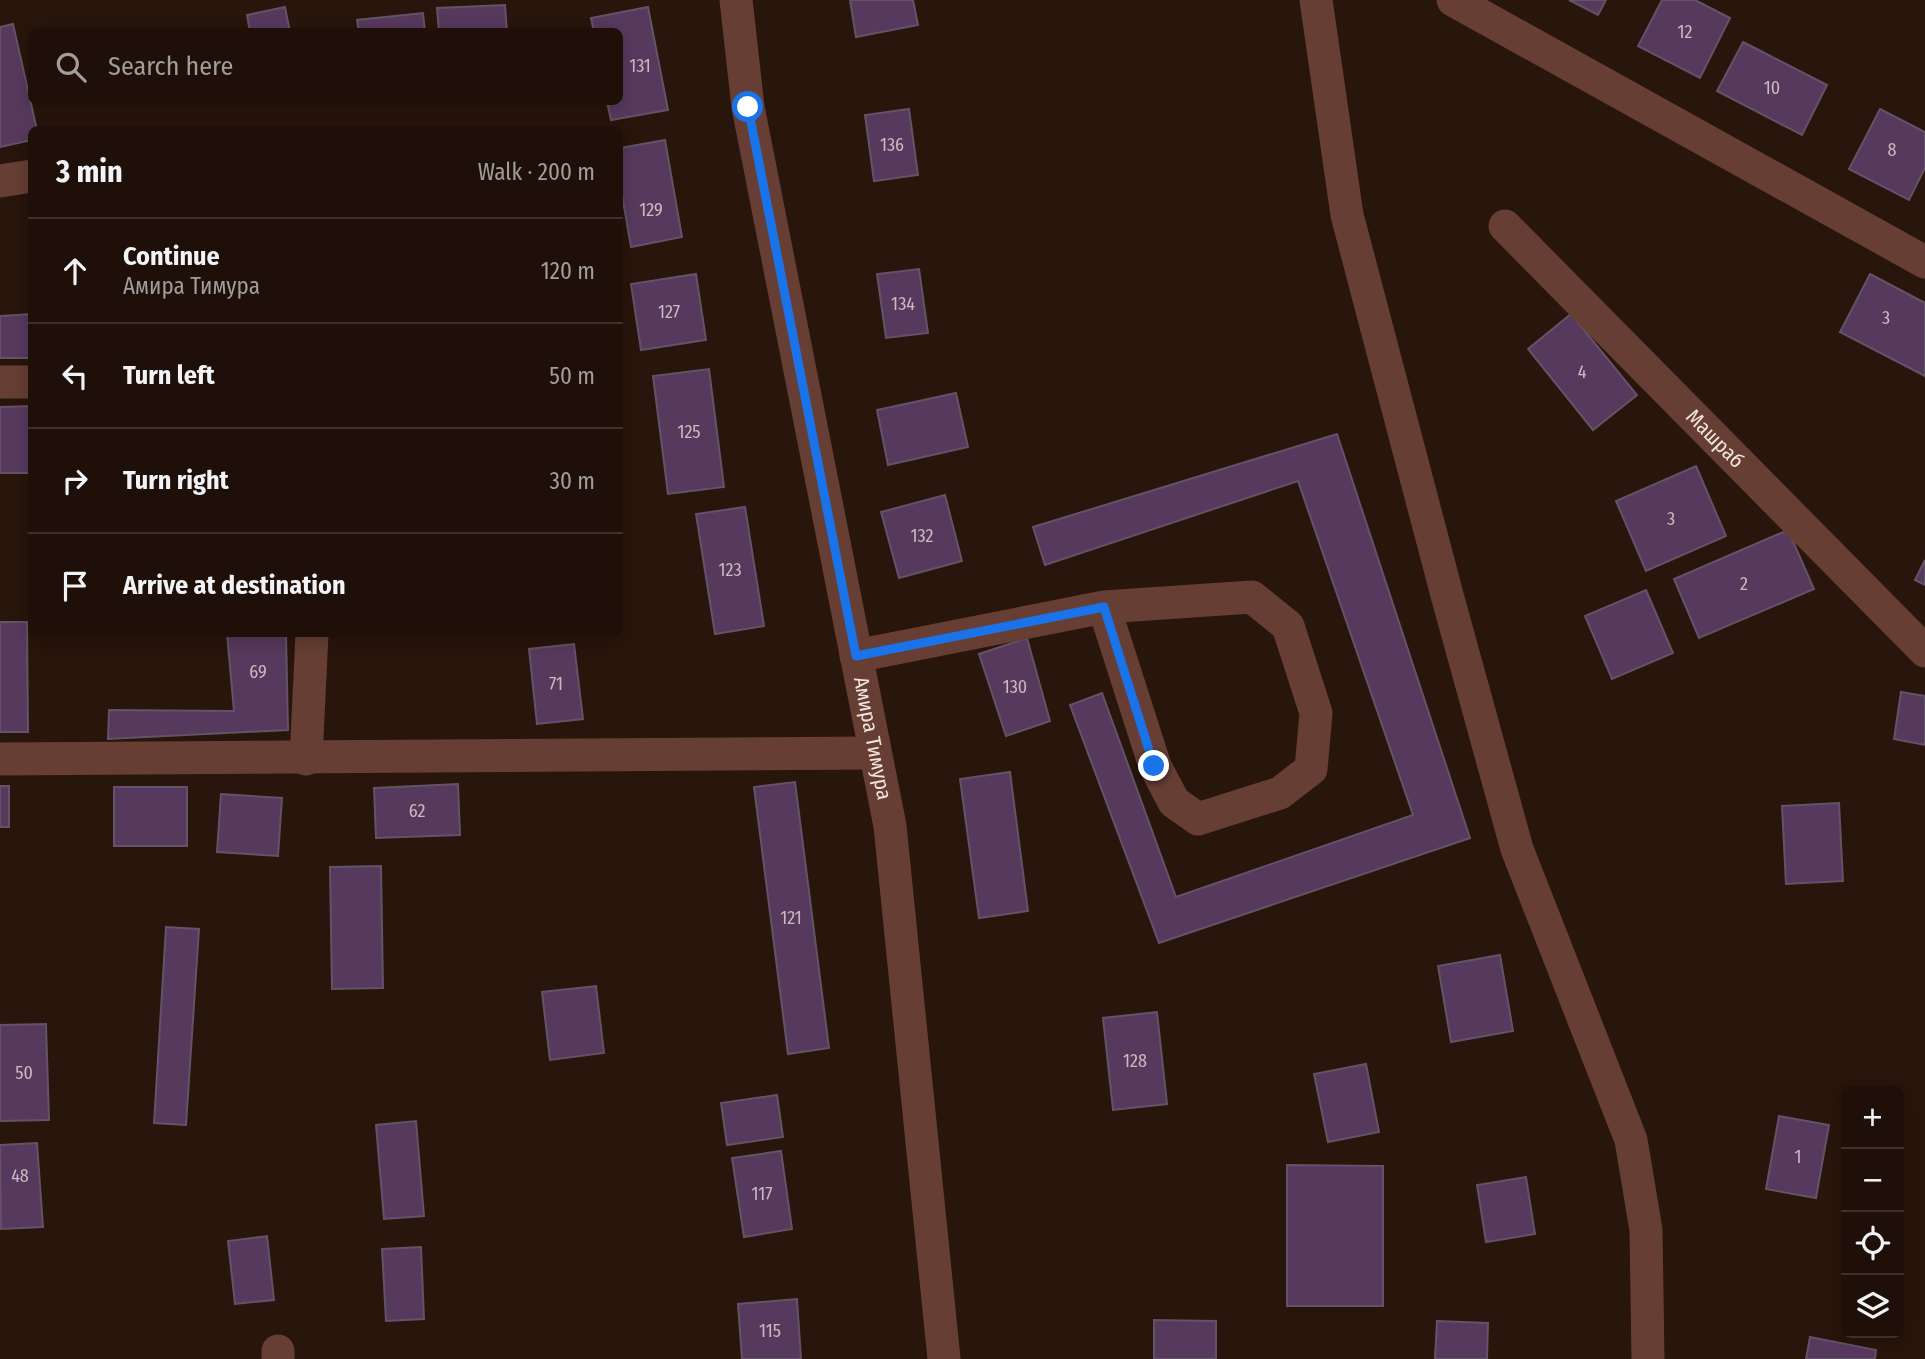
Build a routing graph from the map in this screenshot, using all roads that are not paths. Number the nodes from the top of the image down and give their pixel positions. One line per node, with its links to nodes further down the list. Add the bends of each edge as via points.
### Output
1 (736, 0): 13 (street, Амира Тимура, via 748,107)
2 (1316, 0): 18 (street, via 1347,215 1454,622 1517,849 1631,1140 1646,1230)
3 (1453, 0): 7 (street)
4 (28, 177): 5 (street)
5 (0, 181)
6 (1505, 226): 12 (street, Машраб)
7 (1925, 262)
8 (0, 382): 9 (street)
9 (28, 382)
10 (1104, 607): 10 (street, via 1252,597 1288,626 1316,713 1311,769 1280,793 1198,819 1174,802 1154,766); 13 (street)
11 (312, 637): 16 (street)
12 (1925, 651)
13 (856, 656): 14 (street, Амира Тимура)
14 (875, 753): 16 (street); 17 (street, Амира Тимура, via 890,826)
15 (0, 759): 16 (street)
16 (306, 759)
17 (944, 1359)
18 (1648, 1359)

